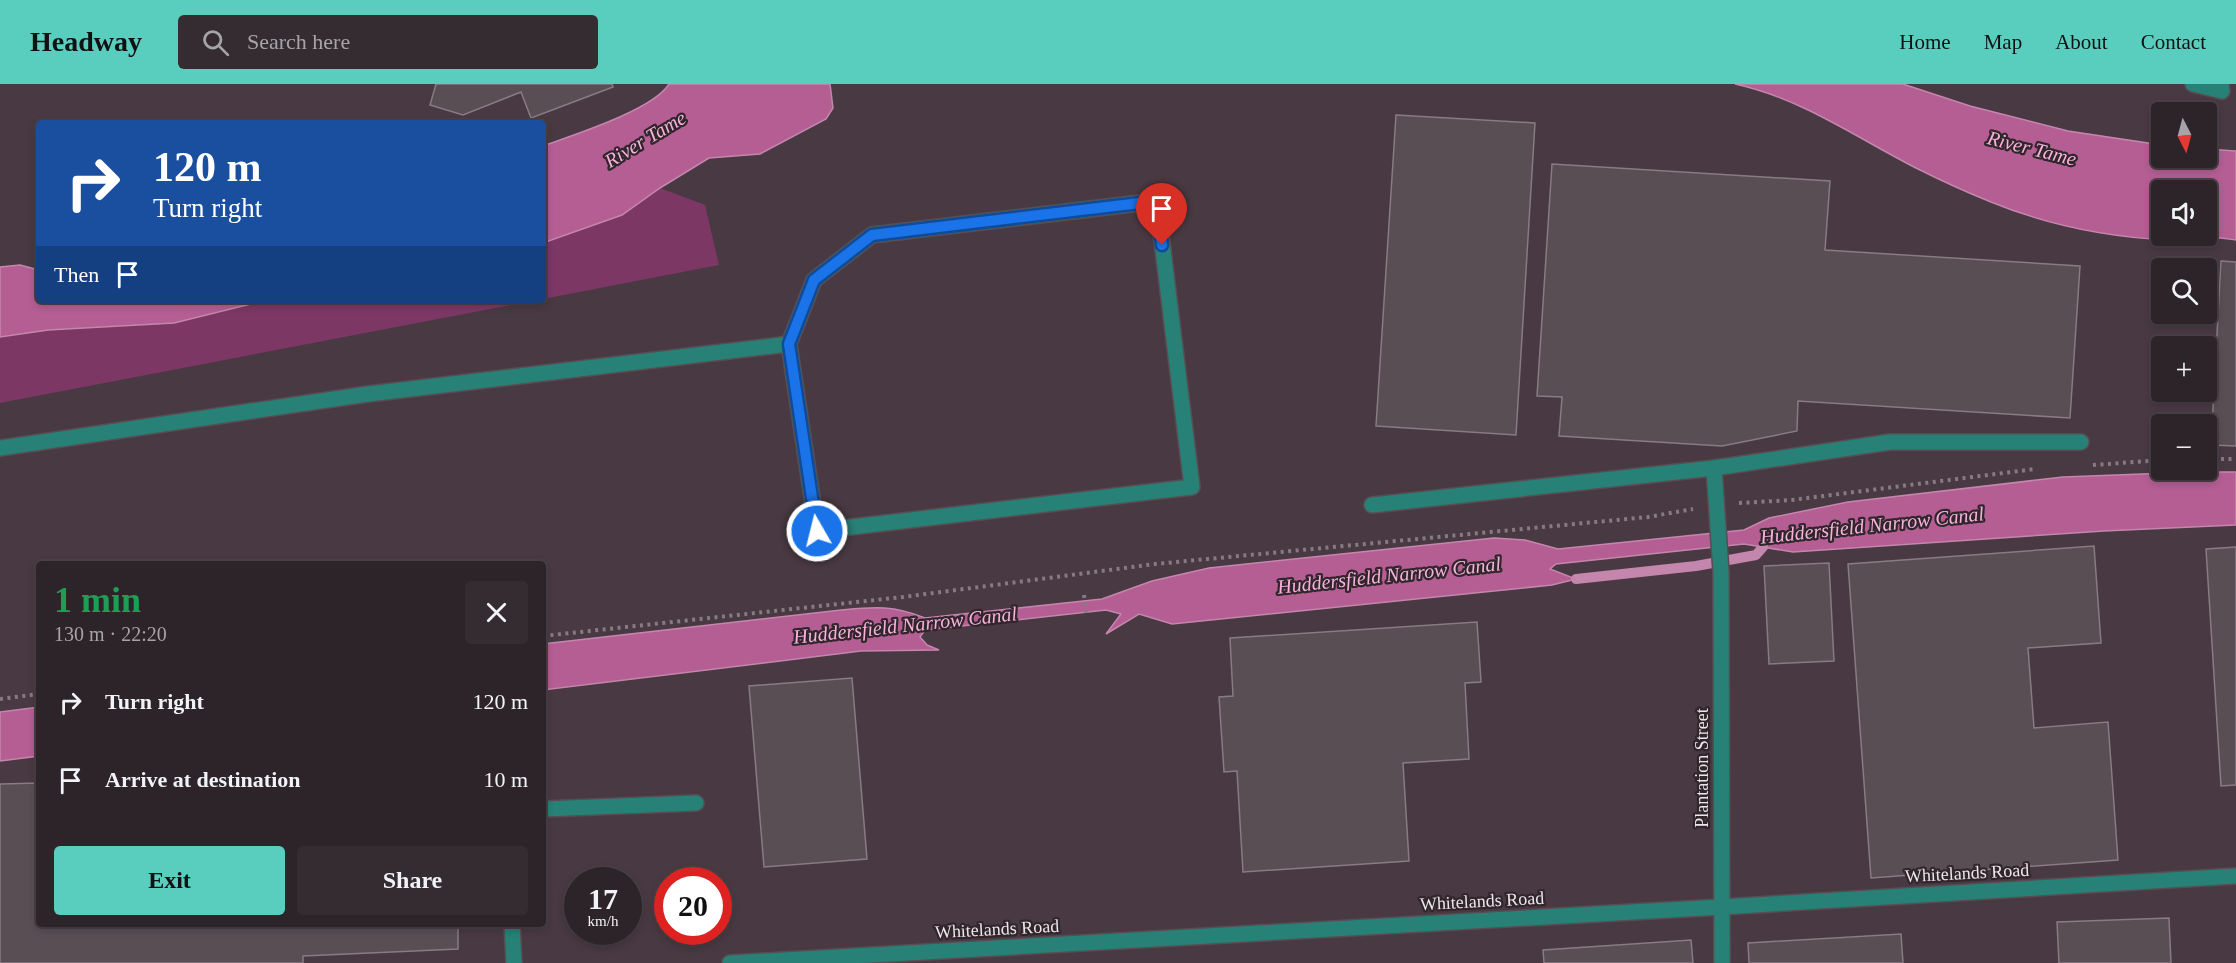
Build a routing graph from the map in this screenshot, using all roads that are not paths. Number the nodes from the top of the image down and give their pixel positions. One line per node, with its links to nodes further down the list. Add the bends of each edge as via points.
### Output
1 (2193, 84): 2 (street, via 2222,91)
2 (2221, 84)
3 (789, 344): 3 (street, via 814,280 872,235 1157,201 1192,487 817,531); 5 (street, via 368,394)
4 (2081, 442): 6 (street, via 1890,442)
5 (0, 448)
6 (1714, 468): 7 (street); 11 (street, Plantation Street, via 1721,572)
7 (1372, 505)
8 (696, 803): 9 (street)
9 (546, 809)
10 (2236, 876): 11 (street, Whitelands Road)
11 (1721, 908): 14 (street, Whitelands Road); 15 (street, Plantation Street)
12 (512, 927): 13 (street)
13 (514, 963)
14 (730, 963)
15 (1722, 963)

